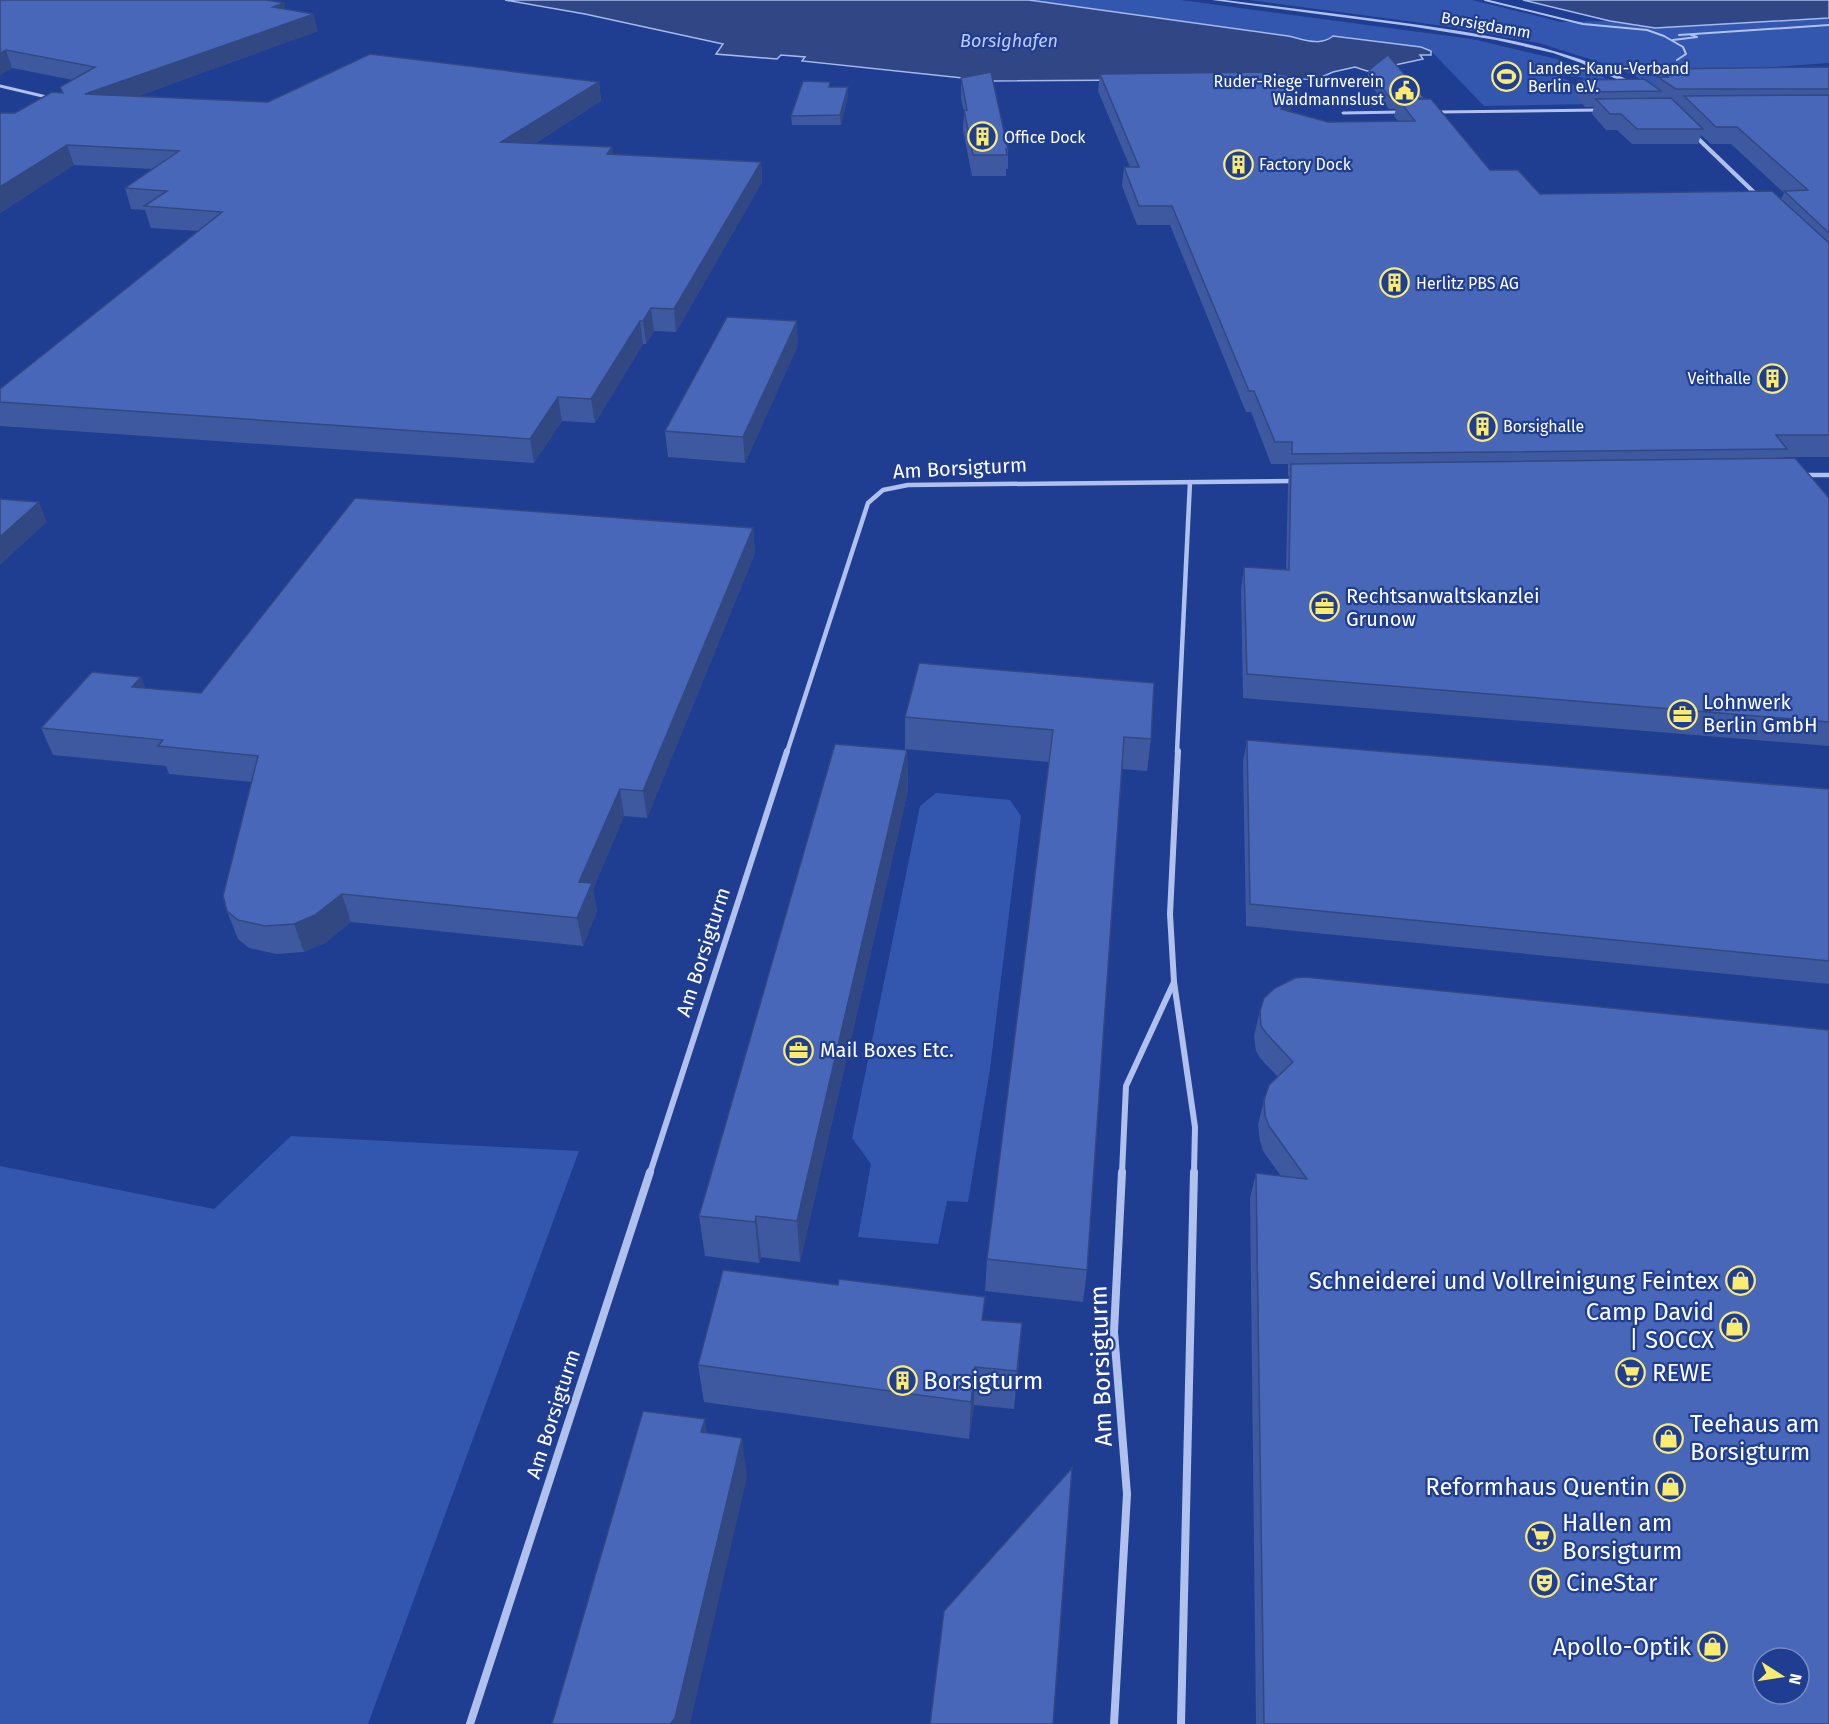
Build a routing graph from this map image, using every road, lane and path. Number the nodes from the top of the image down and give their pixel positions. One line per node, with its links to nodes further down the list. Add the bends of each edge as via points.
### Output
1 (1215, 0): 11 (street, Borsigdamm, via 1497,39 1577,60)
2 (1485, 0): 7 (street, via 1582,24 1628,27)
3 (1829, 25): 4 (street)
4 (1690, 34): 6 (street); 8 (street, via 1696,37)
5 (1670, 35): 7 (street)
6 (1679, 35)
7 (1664, 36): 8 (street)
8 (1672, 40): 9 (street, via 1686,54)
9 (1677, 60)
10 (0, 86): 12 (street)
11 (1643, 90)
12 (51, 98)
13 (1606, 110): 15 (street)
14 (1409, 112): 16 (street)
15 (1431, 112)
16 (1343, 113)
17 (1687, 128): 18 (street)
18 (1766, 204)
19 (1795, 475): 20 (street)
20 (1829, 475)
21 (1304, 481): 22 (street, Am Borsigturm)
22 (1190, 482): 23 (street, Am Borsigturm, via 1170,914); 24 (street, Am Borsigturm, via 908,485 883,490 868,503)
23 (1174, 982): 25 (street, Am Borsigturm, via 1125,1086 1114,1332 1127,1494); 26 (street, Am Borsigturm, via 1195,1127)
24 (470, 1724)
25 (1114, 1724)
26 (1181, 1724)

